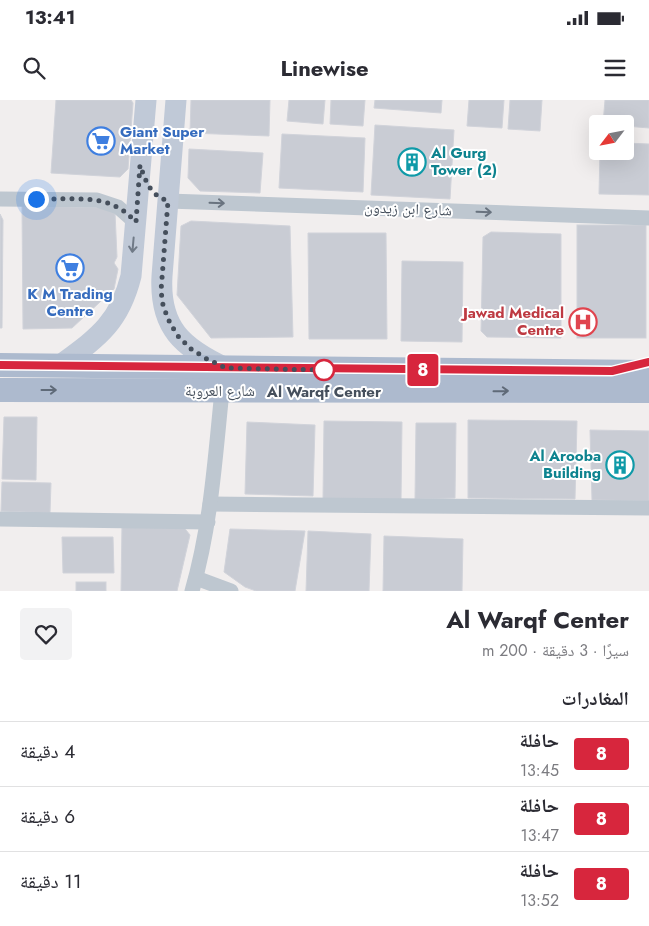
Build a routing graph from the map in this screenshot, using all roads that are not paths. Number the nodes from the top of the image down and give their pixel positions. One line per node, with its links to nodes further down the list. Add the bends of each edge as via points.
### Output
1 (176, 100): 5 (street)
2 (143, 103): 3 (street)
3 (140, 165): 5 (street, via 152,192); 7 (street)
4 (0, 199): 7 (street, via 97,200 118,207)
5 (168, 201): 6 (street, شارع ابن زيدون, one-way to 6); 12 (street, via 161,291 163,305 177,335)
6 (649, 218)
7 (136, 222): 10 (street, one-way to 10, via 131,276 120,307 98,337)
8 (649, 362): 13 (main road)
9 (0, 365): 10 (main road, شارع العروبة)
10 (59, 366): 12 (main road, شارع العروبة)
11 (649, 372): 13 (main road, شارع العروبة)
12 (224, 380): 13 (main road, شارع العروبة); 14 (main road, شارع العروبة, one-way to 12); 17 (street)
13 (615, 381): 15 (main road, شارع العروبة); 16 (street)
14 (0, 390)
15 (649, 391)
16 (649, 399)
17 (210, 504): 18 (street); 20 (street)
18 (649, 508)
19 (0, 519): 20 (street)
20 (208, 522): 21 (street)
21 (194, 584): 22 (street)
22 (231, 591)

